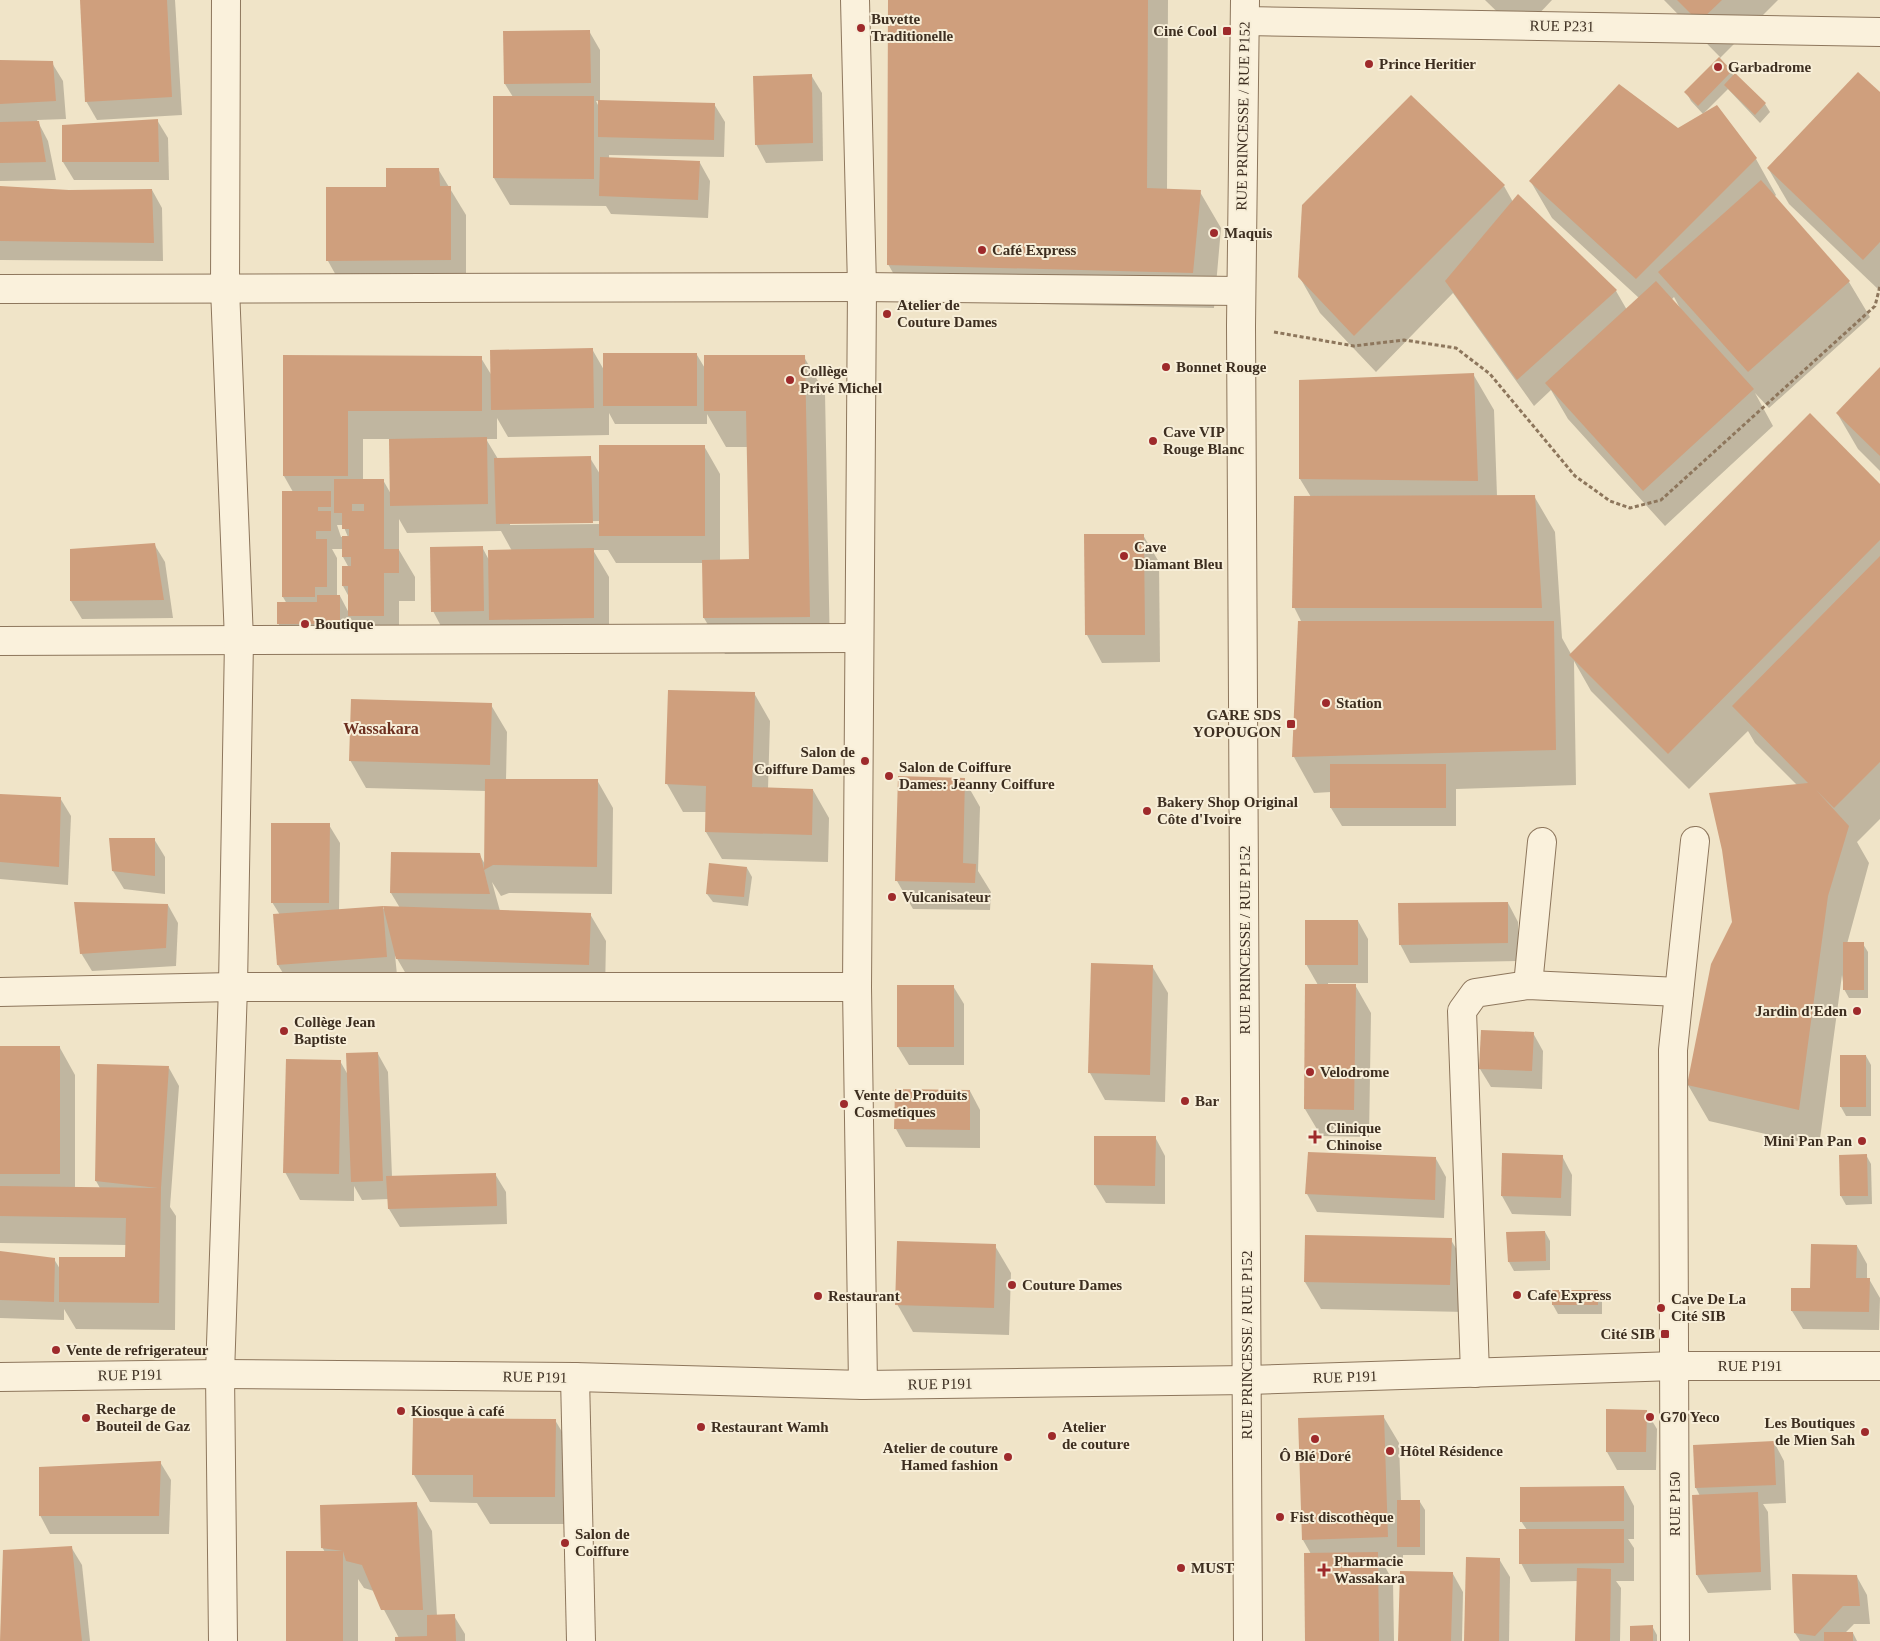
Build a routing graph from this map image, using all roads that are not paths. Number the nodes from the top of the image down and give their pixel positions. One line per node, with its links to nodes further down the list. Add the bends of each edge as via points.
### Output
1 (226, 0): 6 (street)
2 (855, 0): 5 (street)
3 (1245, 10): 4 (street, RUE P231); 8 (street, RUE PRINCESSE / RUE P152)
4 (1880, 32)
5 (862, 287): 6 (street); 8 (street); 9 (street)
6 (226, 288): 7 (street); 10 (street)
7 (0, 289)
8 (1241, 291): 25 (street, RUE PRINCESSE / RUE P152)
9 (858, 638): 10 (street); 16 (street)
10 (239, 640): 11 (street); 15 (street)
11 (0, 641)
12 (1695, 841): 18 (street, RUE P150)
13 (1542, 842): 14 (street)
14 (1528, 985): 18 (street); 21 (street, via 1475,993 1462,1012)
15 (233, 987): 16 (street); 17 (street); 22 (street)
16 (856, 987): 26 (street)
17 (0, 992)
18 (1679, 992): 19 (street, RUE P150, via 1673,1050)
19 (1675, 1366): 20 (street, RUE P191); 21 (street, RUE P191); 30 (street, RUE P150)
20 (1880, 1366)
21 (1475, 1373): 25 (street, RUE P191)
22 (220, 1374): 23 (street, RUE P191); 24 (street, RUE P191); 27 (street)
23 (0, 1377)
24 (575, 1377): 26 (street, RUE P191); 28 (street)
25 (1248, 1380): 26 (street, RUE P191); 29 (street, RUE PRINCESSE / RUE P152)
26 (863, 1385)
27 (223, 1641)
28 (580, 1641)
29 (1248, 1641)
30 (1675, 1641)

